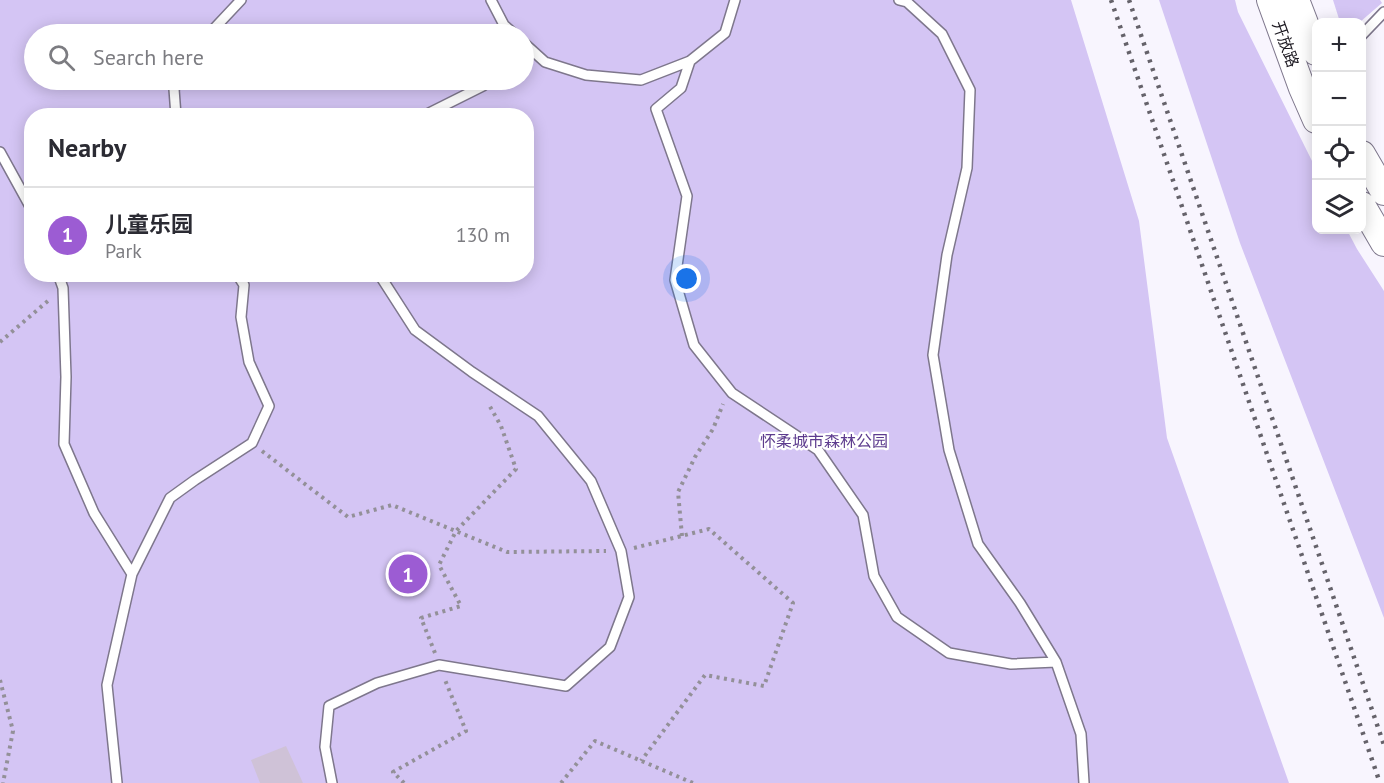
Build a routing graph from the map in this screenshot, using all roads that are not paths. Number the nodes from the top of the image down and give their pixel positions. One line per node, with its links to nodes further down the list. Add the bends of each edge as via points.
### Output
1 (241, 0): 8 (lane)
2 (490, 0): 9 (lane)
3 (735, 0): 13 (lane, via 725,33)
4 (899, 0): 29 (lane, via 907,2 942,34 970,90 967,168 947,255 933,356 949,450 978,544)
5 (1270, 0): 18 (main road, 开放路)
6 (1296, 0): 11 (main road, 开放路)
7 (1384, 12): 10 (lane)
8 (218, 24)
9 (500, 24)
10 (1366, 31)
11 (1312, 40)
12 (534, 52): 13 (lane, via 545,62 586,75 641,80)
13 (690, 61): 29 (lane, via 681,88 656,109 687,196 675,280 694,345 732,393 818,450 863,515 874,576 897,617 949,653 1011,664)
14 (174, 90): 16 (lane)
15 (475, 90): 17 (lane)
16 (175, 108)
17 (439, 108)
18 (1312, 109)
19 (0, 152): 22 (lane)
20 (1366, 161): 21 (main road)
21 (1384, 192)
22 (24, 196)
23 (1366, 212): 24 (main road)
24 (1384, 243)
25 (61, 282): 28 (lane, via 66,377 64,444 94,513)
26 (242, 282): 28 (lane, via 241,317 249,362 269,406 252,443 170,498)
27 (384, 282): 31 (lane, via 415,330 538,416 591,481 621,551 629,597 610,647 566,686 439,665 377,682 329,706 325,747)
28 (132, 574): 30 (lane, via 107,685)
29 (1056, 662): 32 (lane, via 1081,734)
30 (117, 783)
31 (332, 783)
32 (1084, 783)

